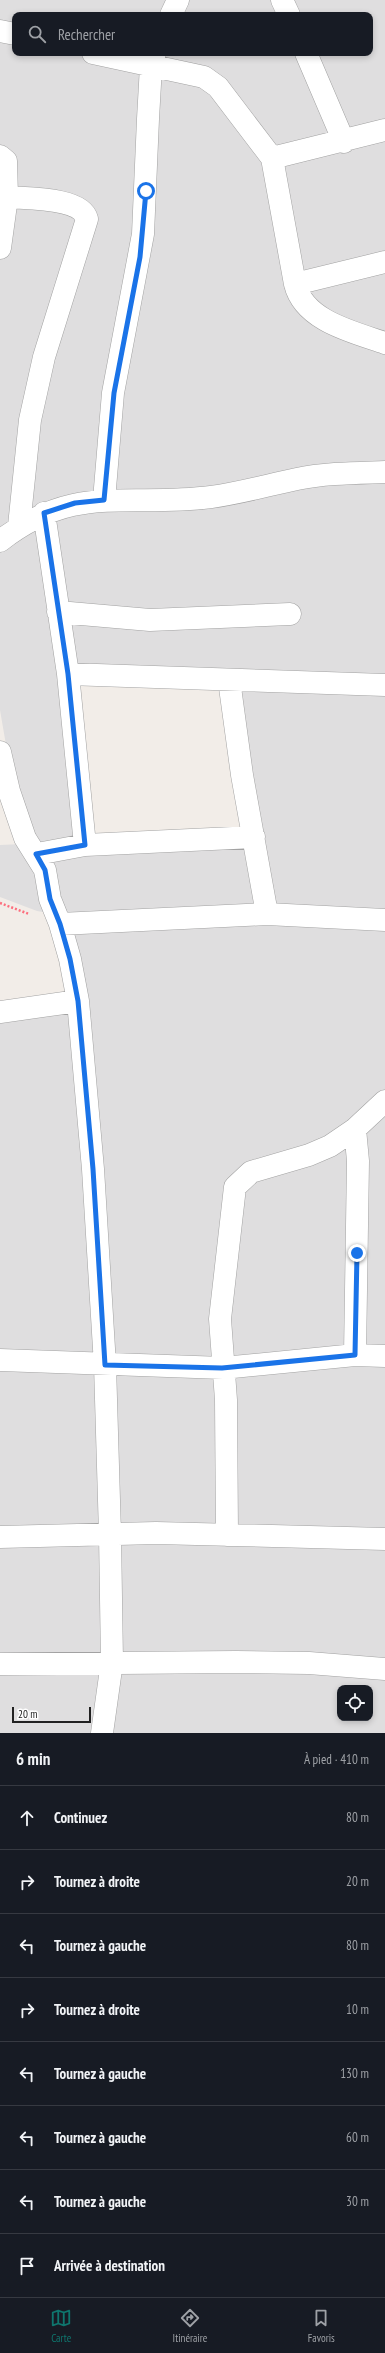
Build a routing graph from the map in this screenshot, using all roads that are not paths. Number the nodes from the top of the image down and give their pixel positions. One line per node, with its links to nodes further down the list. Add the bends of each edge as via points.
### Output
1 (178, 0): 3 (street)
2 (282, 0): 4 (street)
3 (172, 12)
4 (288, 12)
5 (0, 31): 6 (street)
6 (12, 33)
7 (123, 56): 9 (street)
8 (307, 56): 11 (street)
9 (153, 59): 13 (street, via 208,79 218,88); 20 (street, via 143,234 114,393)
10 (385, 130): 11 (street)
11 (344, 142): 13 (street)
12 (0, 156): 14 (street, via 6,161)
13 (272, 158): 17 (street)
14 (7, 197): 15 (street); 22 (street, via 68,203 83,211 87,219 44,357 31,413)
15 (0, 248)
16 (385, 262): 17 (street)
17 (295, 284): 18 (street, via 298,295 306,307 346,330)
18 (385, 343)
19 (385, 472): 20 (street, via 298,478 252,491 210,497)
20 (104, 500): 21 (street, via 75,503)
21 (44, 513): 22 (street); 24 (street)
22 (18, 526): 23 (street)
23 (0, 541)
24 (58, 612): 25 (street, via 150,620); 26 (street)
25 (290, 614)
26 (68, 674): 27 (street); 31 (street)
27 (229, 680): 28 (street); 30 (street, via 242,776)
28 (385, 685)
29 (0, 752): 32 (street, via 25,838)
30 (254, 837): 31 (street); 33 (street)
31 (85, 845): 32 (street)
32 (36, 854): 35 (street, via 45,870 50,899)
33 (267, 914): 34 (street); 35 (street)
34 (385, 920)
35 (60, 924): 36 (street)
36 (78, 1001): 37 (street); 43 (street, via 93,1169)
37 (0, 1012)
38 (385, 1101): 39 (street)
39 (355, 1129): 40 (street, via 358,1161); 44 (street, via 330,1146 309,1155 251,1172 235,1187 220,1319)
40 (355, 1355): 41 (street); 44 (street)
41 (385, 1356)
42 (0, 1360): 43 (street)
43 (105, 1365): 44 (street); 45 (street)
44 (222, 1368): 46 (street, via 226,1400)
45 (110, 1534): 46 (street); 47 (street); 49 (street)
46 (227, 1535): 48 (street)
47 (0, 1537)
48 (385, 1539)
49 (112, 1662): 50 (street); 51 (street, via 309,1663); 52 (street)
50 (0, 1664)
51 (385, 1669)
52 (102, 1733)

